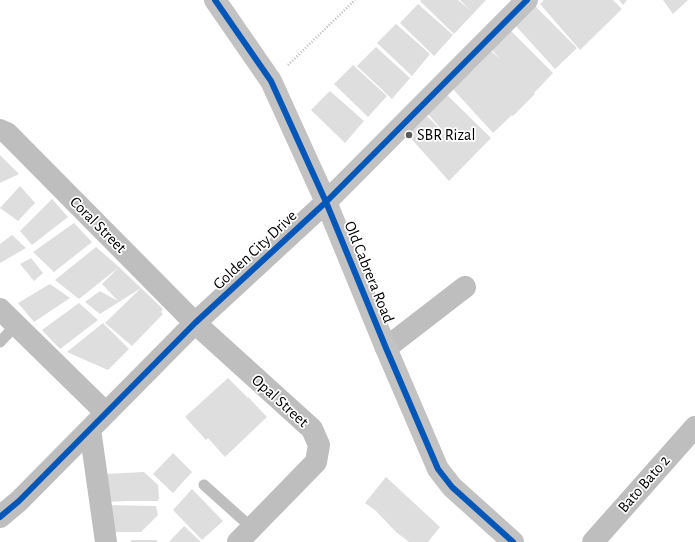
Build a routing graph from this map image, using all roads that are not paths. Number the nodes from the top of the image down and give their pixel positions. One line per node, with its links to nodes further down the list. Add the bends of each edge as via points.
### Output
1 (215, 0): 4 (street, Old Cabrera Road, via 271,81)
2 (527, 0): 4 (street, Golden City Drive)
3 (0, 130): 7 (street, Coral Street, via 7,133)
4 (326, 202): 7 (street, Golden City Drive); 10 (street, Old Cabrera Road)
5 (465, 287): 10 (street)
6 (0, 309): 8 (street)
7 (195, 323): 11 (street, Golden City Drive); 16 (street, Opal Street, via 312,430 319,445 316,462)
8 (16, 325): 9 (lane); 11 (street)
9 (0, 342)
10 (386, 348): 18 (street, Old Cabrera Road, via 438,469 452,487)
11 (106, 413): 13 (street, Golden City Drive)
12 (695, 426): 19 (street, Bato Bato 2)
13 (90, 429): 15 (street, Golden City Drive); 17 (street)
14 (204, 485): 16 (lane)
15 (0, 517)
16 (245, 535)
17 (106, 542)
18 (513, 542)
19 (593, 542)

